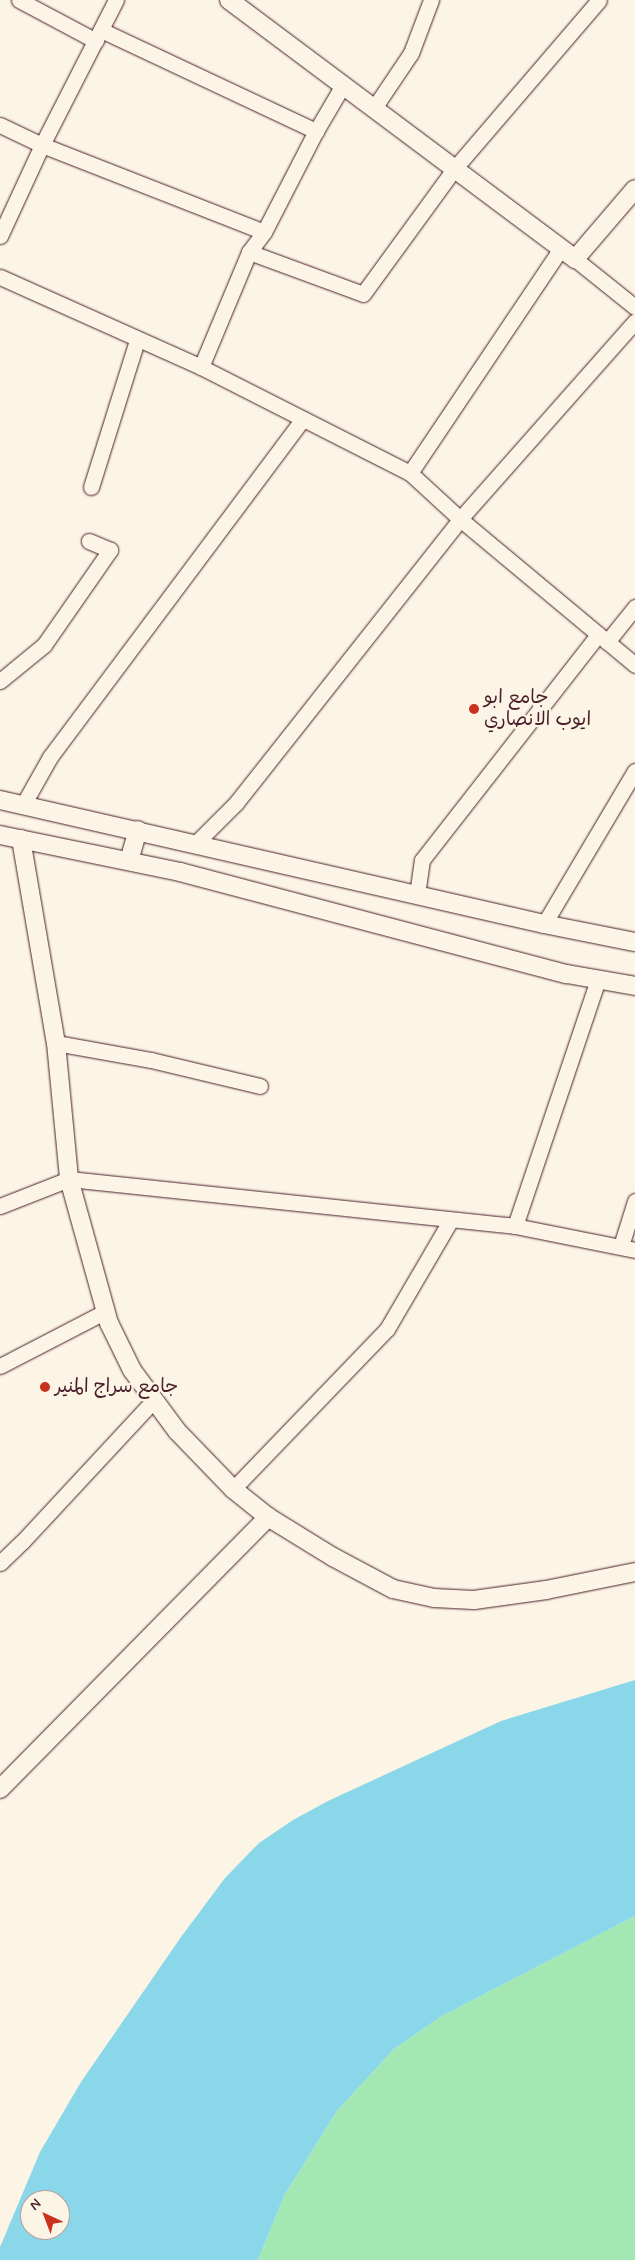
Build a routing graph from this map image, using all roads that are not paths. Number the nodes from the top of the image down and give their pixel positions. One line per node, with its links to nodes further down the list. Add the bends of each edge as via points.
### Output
1 (19, 0): 6 (street)
2 (116, 0): 6 (street)
3 (229, 0): 7 (street)
4 (432, 0): 8 (street, via 411,53)
5 (599, 0): 12 (street)
6 (98, 35): 10 (street); 11 (street)
7 (343, 85): 8 (street); 10 (street)
8 (374, 108): 12 (street)
9 (0, 125): 11 (street)
10 (316, 131): 14 (street)
11 (42, 145): 14 (street); 15 (street)
12 (455, 168): 16 (street, via 363,294); 17 (street)
13 (635, 189): 17 (street)
14 (264, 232): 16 (street)
15 (0, 236)
16 (249, 252): 22 (street)
17 (568, 254): 19 (street); 24 (street)
18 (0, 277): 21 (street)
19 (635, 307)
20 (635, 321): 26 (street)
21 (137, 340): 22 (street); 25 (street)
22 (201, 367): 23 (street)
23 (304, 419): 24 (street); 34 (street, via 50,756)
24 (410, 473): 26 (street)
25 (91, 487)
26 (460, 519): 29 (street); 38 (street, via 236,803)
27 (89, 541): 31 (street, via 110,550 44,645)
28 (635, 607): 29 (street)
29 (603, 639): 30 (street); 40 (street, via 422,860)
30 (635, 665)
31 (0, 681)
32 (635, 771): 41 (street)
33 (0, 800): 34 (street)
34 (23, 805): 35 (street)
35 (138, 830): 38 (street); 39 (street)
36 (0, 835): 37 (street)
37 (21, 839): 39 (street); 45 (street)
38 (195, 844): 40 (street)
39 (129, 861): 43 (street)
40 (417, 895): 41 (street)
41 (544, 924): 42 (street)
42 (635, 942)
43 (598, 980): 44 (street); 51 (street)
44 (635, 986)
45 (56, 1043): 46 (street, via 152,1060); 47 (street)
46 (260, 1086)
47 (69, 1179): 49 (street); 50 (street); 53 (street)
48 (635, 1201): 52 (street)
49 (0, 1206)
50 (450, 1221): 51 (street); 56 (street, via 386,1329)
51 (515, 1226): 52 (street)
52 (628, 1248)
53 (106, 1311): 54 (street); 55 (street, via 132,1370)
54 (0, 1366)
55 (154, 1400): 56 (street, via 177,1431); 58 (street)
56 (233, 1489): 57 (street)
57 (268, 1517): 59 (street, via 333,1557 393,1588 434,1598 474,1600); 60 (street)
58 (0, 1563)
59 (635, 1572)
60 (7, 1774): 61 (street)
61 (0, 1789)

